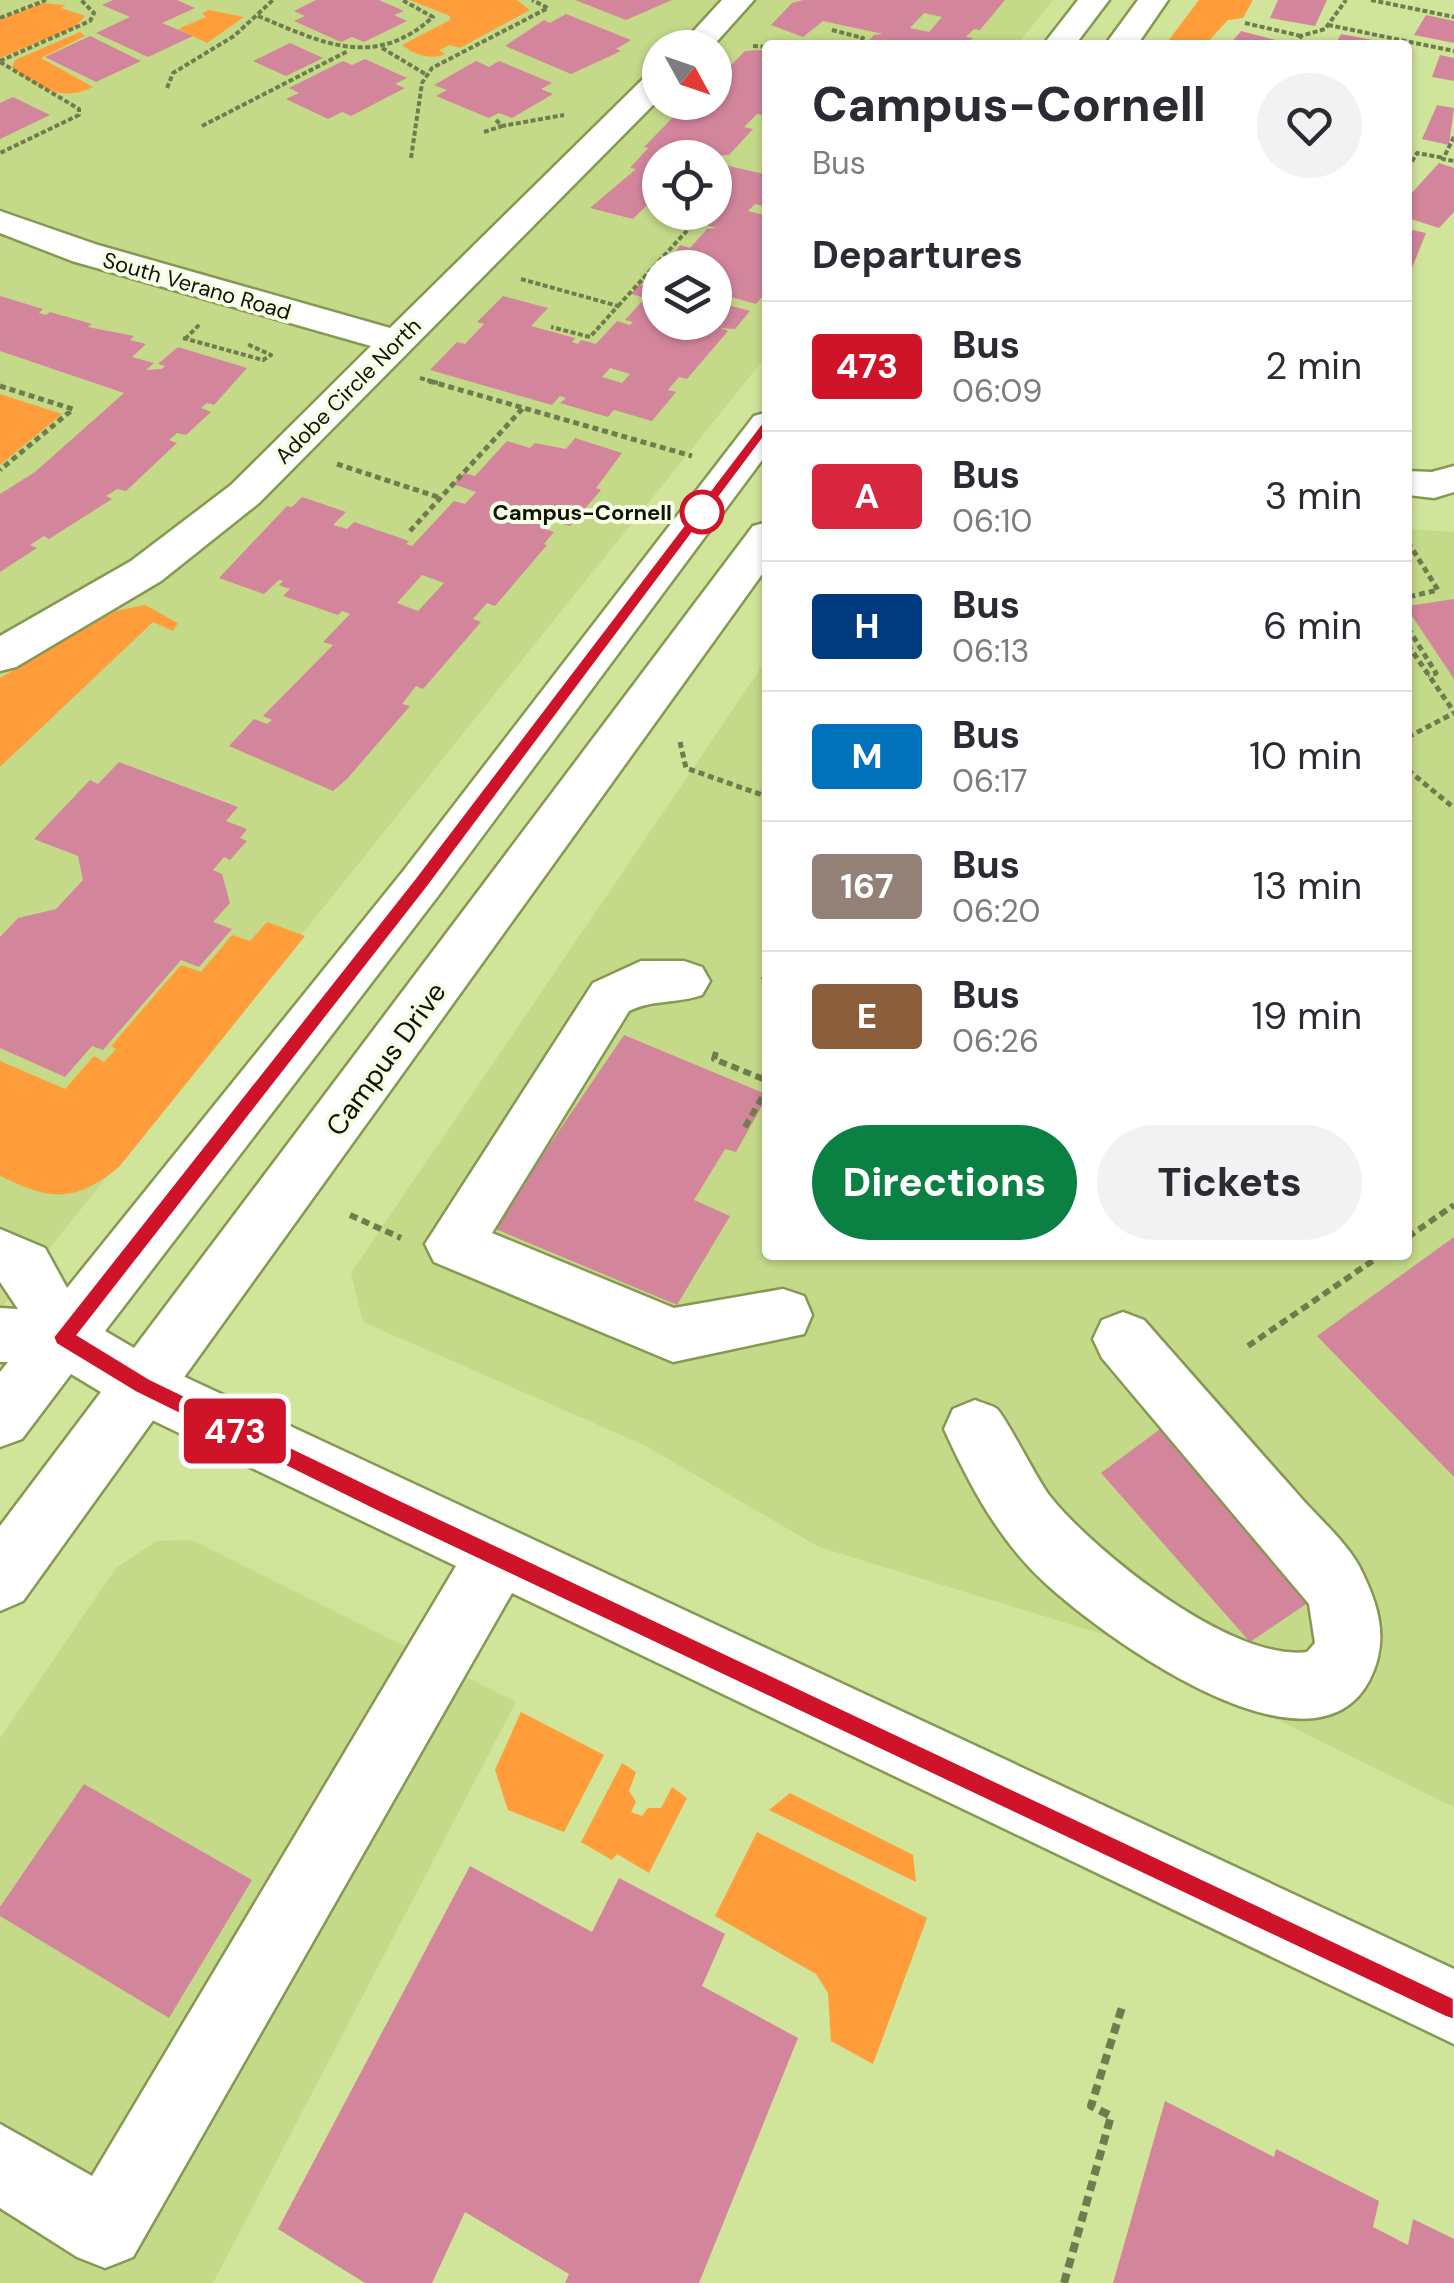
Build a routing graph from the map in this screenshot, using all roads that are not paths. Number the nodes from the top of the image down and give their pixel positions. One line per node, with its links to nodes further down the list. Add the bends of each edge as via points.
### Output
1 (739, 0): 4 (main road)
2 (1094, 0): 5 (main road)
3 (1154, 0): 6 (main road)
4 (710, 30)
5 (1063, 40)
6 (1125, 40)
7 (642, 99): 9 (main road, Adobe Circle North)
8 (7, 232): 9 (main road, South Verano Road, via 188,284)
9 (402, 358): 14 (main road, Adobe Circle North, via 192,539)
10 (762, 432): 19 (main road, via 421,883)
11 (1454, 478): 12 (main road)
12 (1412, 483)
13 (762, 544): 21 (main road, Campus Drive)
14 (0, 656)
15 (684, 981): 17 (main road, via 641,980 611,997 454,1244 672,1334)
16 (0, 1254): 19 (main road, via 25,1266)
17 (783, 1315)
18 (0, 1335): 19 (main road)
19 (63, 1337): 21 (main road); 22 (main road)
20 (1123, 1339): 23 (main road, via 1332,1582 1351,1633 1343,1665 1320,1687 1287,1691 1240,1674 1129,1610 1064,1558 998,1477)
21 (142, 1386): 24 (main road); 25 (main road, Campus Drive)
22 (0, 1419)
23 (975, 1430)
24 (498, 1556): 26 (main road); 27 (main road, via 105,2229)
25 (0, 1579)
26 (1454, 2008)
27 (0, 2164)

